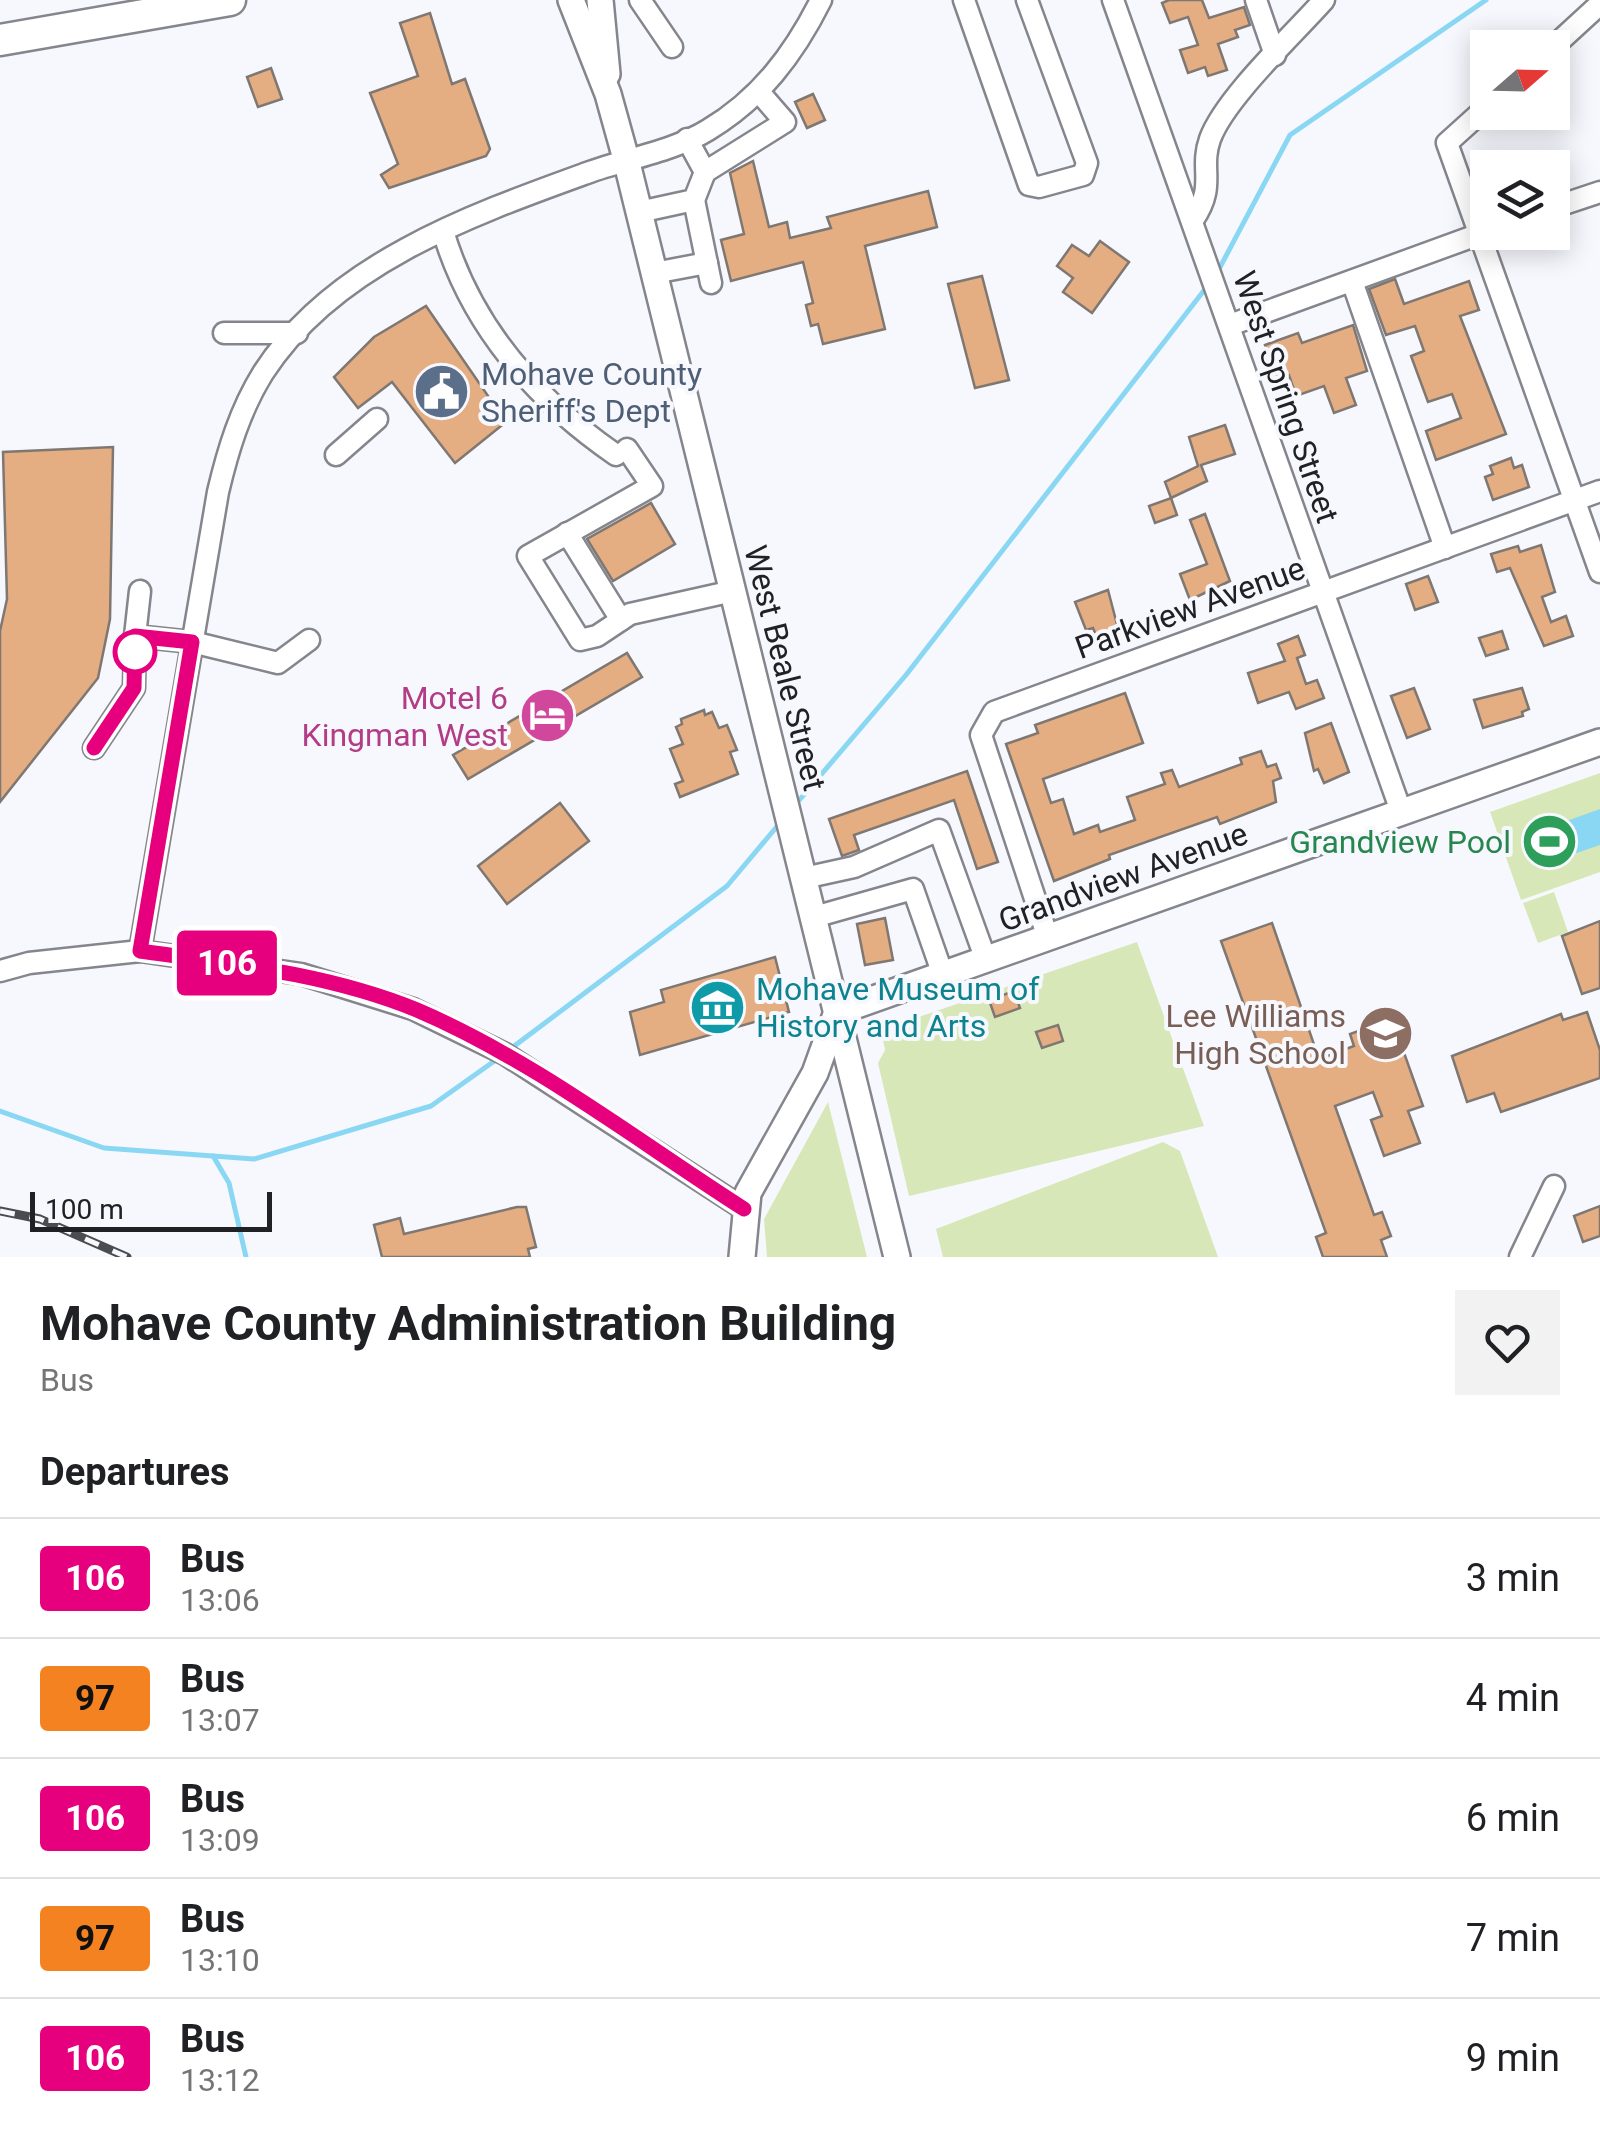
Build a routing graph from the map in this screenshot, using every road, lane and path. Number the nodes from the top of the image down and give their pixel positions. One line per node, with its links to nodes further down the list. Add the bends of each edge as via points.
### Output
1 (230, 0): 13 (highway)
2 (571, 0): 17 (main road, West Beale Street)
3 (600, 0): 17 (main road, West Beale Street)
4 (640, 0): 14 (street)
5 (821, 0): 16 (street)
6 (964, 0): 7 (street, via 1028,186 1040,187 1082,175 1087,163)
7 (1027, 0)
8 (1114, 0): 27 (street, West Spring Street)
9 (1256, 0): 15 (street)
10 (1324, 0): 15 (street)
11 (1600, 4): 12 (street)
12 (1570, 32)
13 (0, 40)
14 (672, 47)
15 (1276, 55): 27 (street, via 1210,140 1207,199)
16 (759, 92): 19 (street); 21 (street, via 785,122)
17 (608, 94): 20 (main road, West Beale Street)
18 (1470, 122): 23 (street, via 1447,143)
19 (687, 138): 20 (street); 21 (street)
20 (626, 159): 26 (main road, West Beale Street); 28 (street)
21 (705, 172): 24 (street)
22 (1600, 192): 25 (street)
23 (1470, 199)
24 (694, 200): 26 (street); 31 (street, via 709,273)
25 (1570, 202)
26 (639, 212): 31 (main road, West Beale Street)
27 (1193, 220): 33 (street, West Spring Street)
28 (443, 231): 35 (street, via 372,268); 40 (street, via 468,293 506,354 574,425 621,452 652,486)
29 (1470, 238): 32 (street)
30 (1490, 250): 39 (street)
31 (654, 273): 44 (main road, West Beale Street)
32 (1352, 281): 33 (street); 41 (street)
33 (1230, 326): 45 (street, West Spring Street)
34 (224, 334): 35 (street)
35 (297, 334): 49 (street, via 264,371 231,437)
36 (377, 419): 37 (street)
37 (336, 455)
38 (1600, 490): 39 (street, Parkview Avenue)
39 (1574, 502): 41 (street, Parkview Avenue); 42 (street)
40 (568, 533): 46 (street); 46 (street, via 528,556 538,573 580,640)
41 (1445, 548): 45 (street, Parkview Avenue)
42 (1600, 572)
43 (140, 591): 47 (street)
44 (733, 591): 46 (street); 53 (main road, West Beale Street)
45 (1320, 592): 52 (street, West Spring Street); 55 (street, Parkview Avenue, via 994,712 980,735)
46 (621, 620)
47 (135, 636): 49 (street); 51 (street, via 134,688)
48 (308, 640): 49 (street, via 278,662)
49 (192, 642): 56 (street)
50 (1600, 742): 52 (main road, Grandview Avenue)
51 (94, 748)
52 (1402, 814): 55 (main road, Grandview Avenue)
53 (802, 869): 54 (main road, West Beale Street); 57 (street, via 854,866 939,830)
54 (814, 917): 59 (street, via 913,889); 60 (main road, West Beale Street)
55 (1048, 938): 57 (main road, Grandview Avenue)
56 (140, 951): 58 (street); 62 (street, via 301,974 413,1009 538,1075)
57 (986, 960): 59 (main road, Grandview Avenue)
58 (0, 970)
59 (943, 975): 60 (main road, Grandview Avenue)
60 (837, 1012): 62 (main road, via 816,1073); 64 (main road, West Beale Street)
61 (1554, 1186): 65 (street)
62 (744, 1209): 63 (main road)
63 (742, 1257)
64 (898, 1257)
65 (1520, 1257)

